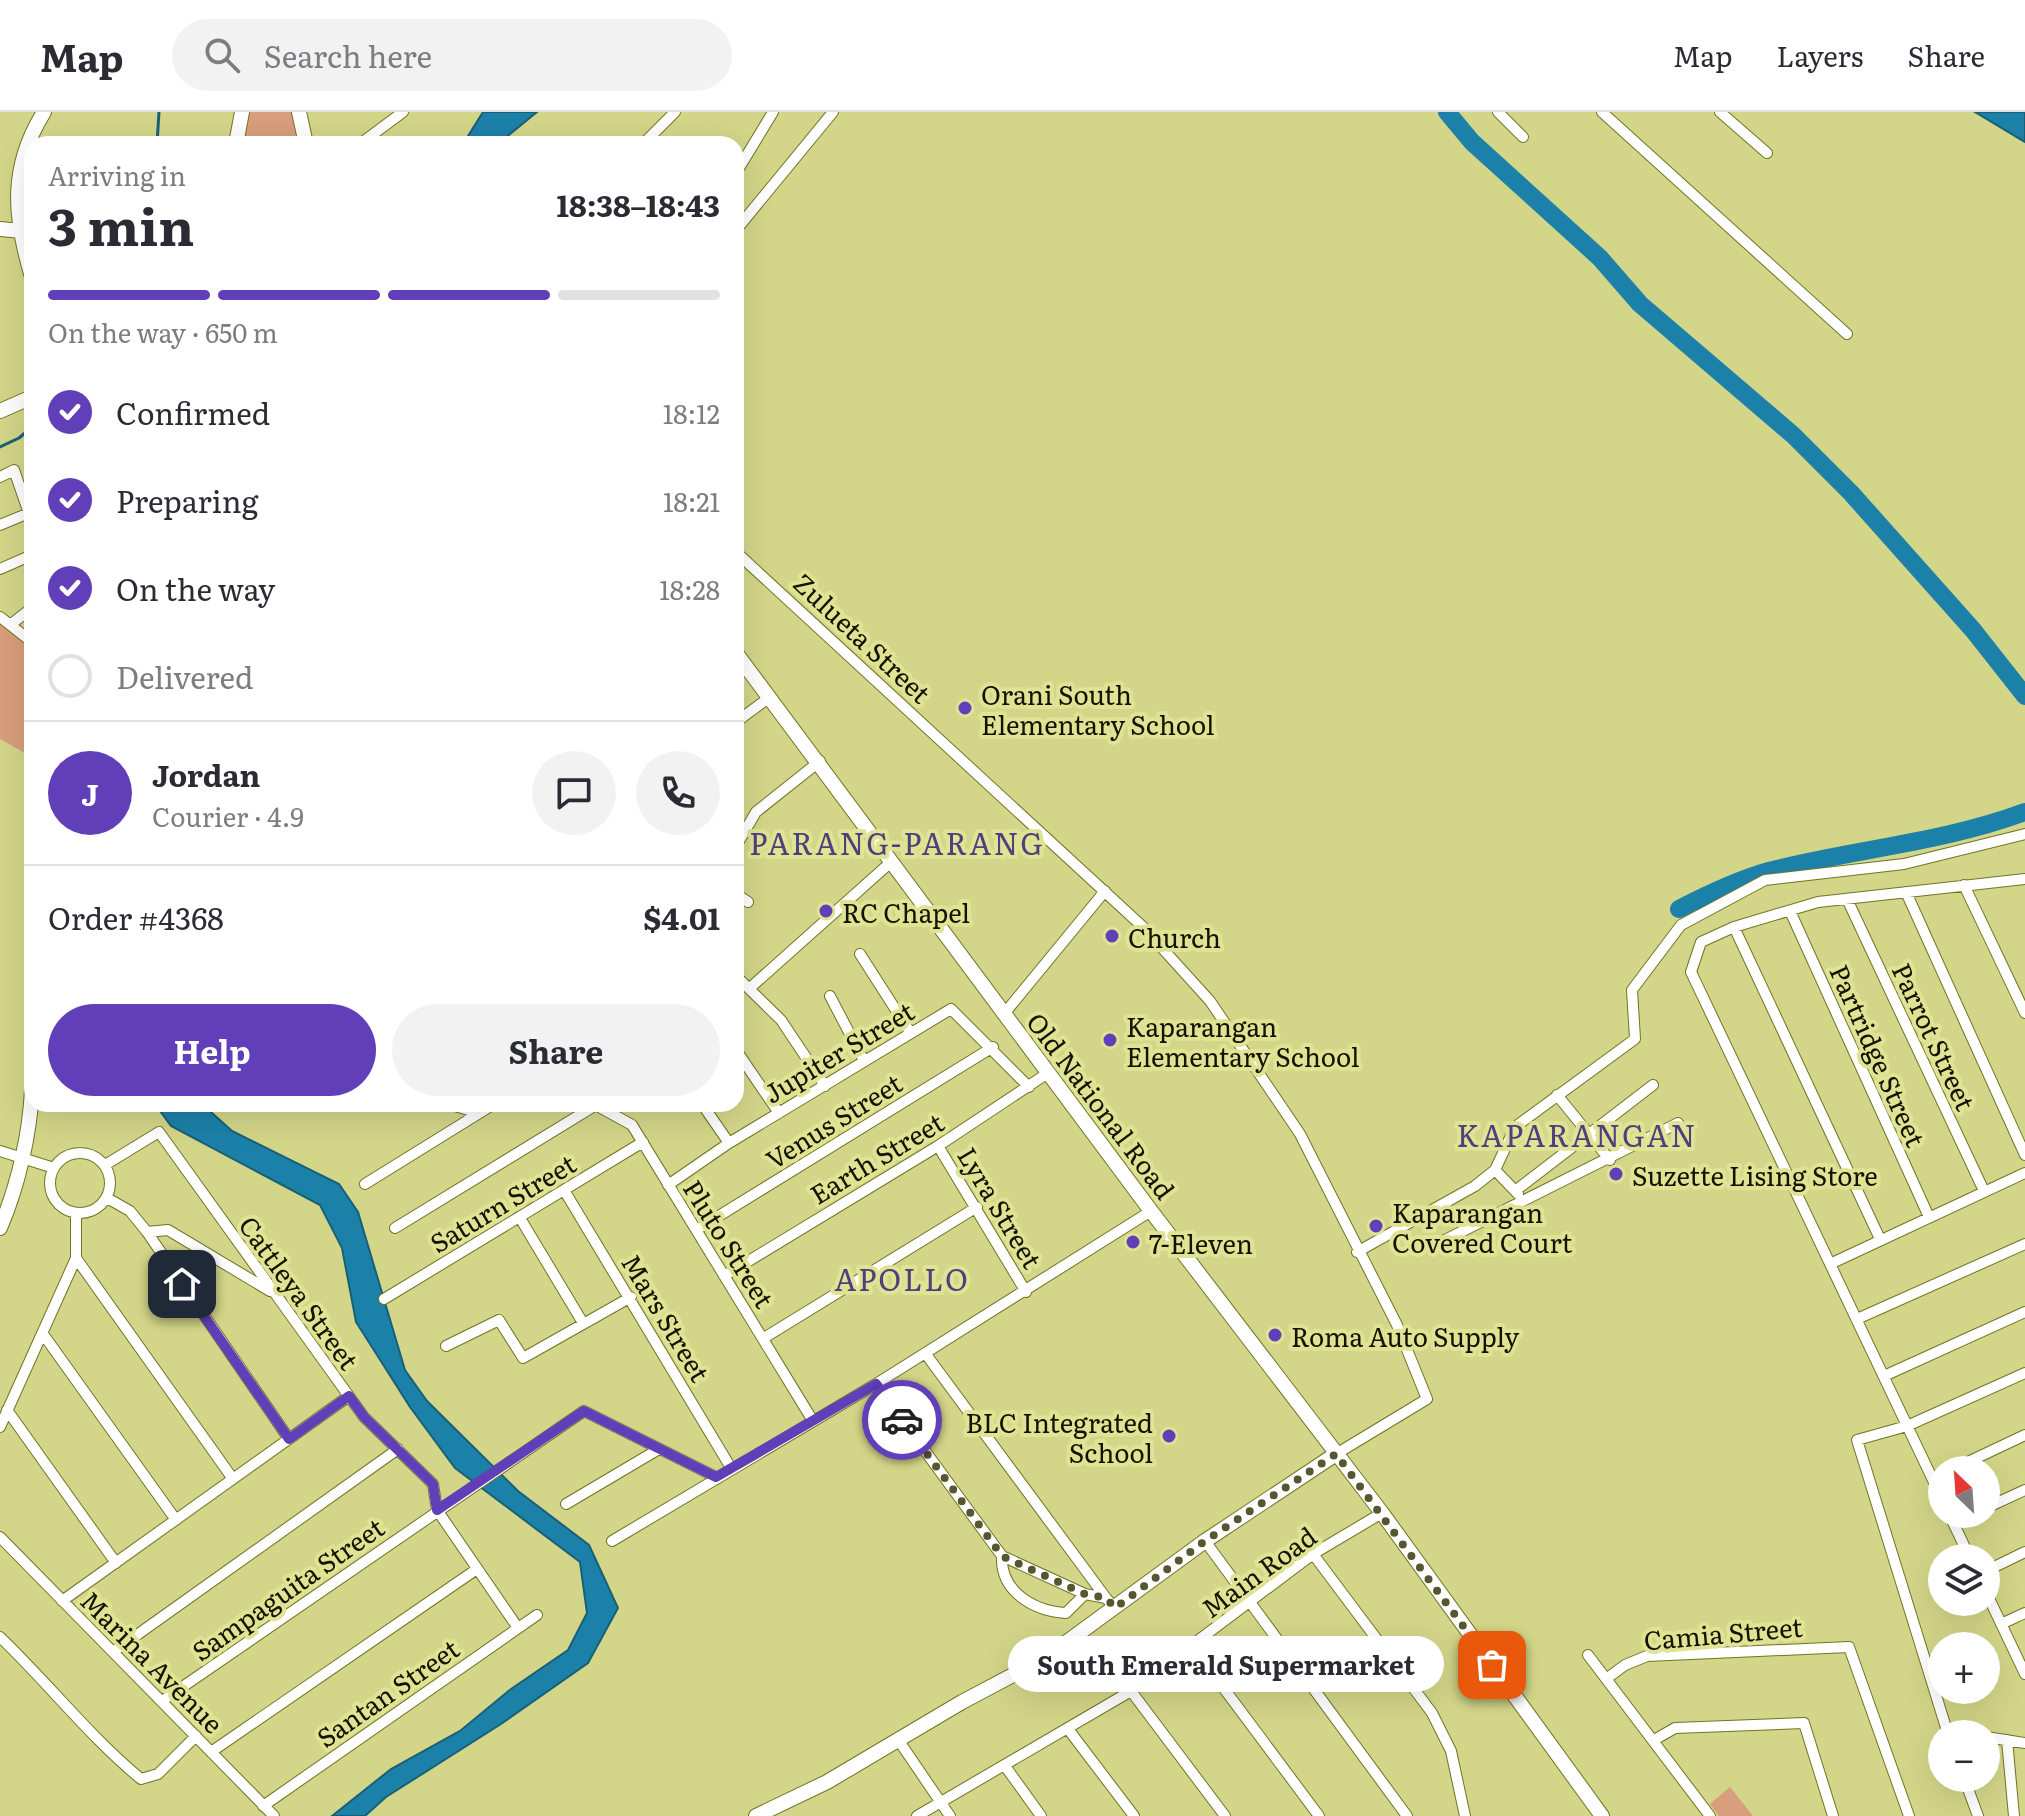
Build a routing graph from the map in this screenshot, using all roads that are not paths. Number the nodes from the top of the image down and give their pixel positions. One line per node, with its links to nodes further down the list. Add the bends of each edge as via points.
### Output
1 (44, 112): 11 (main road)
2 (242, 112): 12 (main road)
3 (299, 112): 13 (main road)
4 (403, 112): 14 (street)
5 (675, 112): 15 (street)
6 (773, 112): 19 (street)
7 (833, 112): 20 (street)
8 (1498, 112): 16 (street)
9 (1602, 112): 24 (street)
10 (1720, 112): 17 (street)
11 (33, 136)
12 (238, 136)
13 (304, 136)
14 (371, 136)
15 (651, 136)
16 (1523, 137)
17 (1767, 153)
18 (24, 154): 21 (main road, via 18,167)
19 (744, 160)
20 (744, 220)
21 (24, 223)
22 (0, 229): 23 (main road)
23 (24, 232)
24 (1847, 334)
25 (24, 400): 26 (main road)
26 (0, 411)
27 (0, 477): 28 (street, via 14,470)
28 (24, 498)
29 (24, 519): 30 (street)
30 (0, 525)
31 (24, 558): 33 (street)
32 (744, 559): 47 (street, Zulueta Street)
33 (0, 569)
34 (24, 614): 36 (street)
35 (0, 617): 36 (street)
36 (10, 625): 37 (street)
37 (24, 636)
38 (744, 663): 39 (main road, Old National Road)
39 (770, 697): 40 (street); 41 (main road, Old National Road)
40 (744, 716)
41 (820, 761): 42 (street, via 756,812); 44 (main road, Old National Road)
42 (744, 832)
43 (2025, 834): 68 (street, via 1904,864 1765,880 1681,925 1632,990 1635,1039)
44 (891, 862): 56 (street); 59 (main road, Old National Road)
45 (2024, 881): 46 (street)
46 (1964, 885): 48 (street); 58 (street)
47 (1105, 891): 59 (street); 108 (street, Zulueta Street, via 1210,1001 1254,1061 1300,1134)
48 (1906, 892): 50 (street); 82 (street)
49 (744, 899): 51 (street)
50 (1847, 899): 52 (street); 93 (street, Parrot Street)
51 (748, 902)
52 (1790, 911): 53 (street); 99 (street, Partridge Street)
53 (1734, 927): 105 (street); 110 (street, via 1701,942 1691,972)
54 (860, 954): 60 (street)
55 (744, 982): 56 (street)
56 (751, 987): 66 (street, via 800,1044)
57 (830, 996): 62 (street)
58 (2025, 1013)
59 (1004, 1014): 64 (main road, Old National Road)
60 (910, 1032): 61 (street, Jupiter Street, via 951,1009); 62 (street, Jupiter Street)
61 (993, 1047): 67 (street); 103 (street, Venus Street)
62 (864, 1061): 66 (street, Jupiter Street)
63 (744, 1062): 75 (street)
64 (1048, 1073): 67 (street, Earth Street); 97 (main road, Old National Road)
65 (1653, 1085): 77 (street)
66 (825, 1086): 75 (street, Jupiter Street)
67 (1029, 1087): 80 (street, Earth Street)
68 (1557, 1095): 77 (street); 87 (street, via 1515,1127)
69 (31, 1112): 83 (main road)
70 (476, 1112): 74 (street)
71 (582, 1112): 102 (street)
72 (609, 1112): 78 (street, Pluto Street, via 632,1125)
73 (708, 1112): 79 (street)
74 (479, 1113): 89 (street)
75 (779, 1113): 79 (street, Jupiter Street)
76 (1678, 1123): 84 (street)
77 (1591, 1135): 84 (street); 92 (street)
78 (643, 1142): 90 (street, Pluto Street); 91 (street, Saturn Street)
79 (729, 1143): 90 (street, Jupiter Street)
80 (938, 1146): 96 (street, Lyra Street); 111 (street, Earth Street)
81 (0, 1151): 83 (street)
82 (2025, 1155)
83 (20, 1158): 86 (street); 101 (main road)
84 (1610, 1160): 95 (street)
85 (105, 1165): 86 (street, via 89,1154 69,1155); 94 (street, via 111,1181); 113 (street, Cattleya Street, via 159,1132)
86 (54, 1168): 98 (street, via 52,1194 60,1206)
87 (1495, 1170): 92 (street); 108 (street)
88 (2025, 1173): 93 (street)
89 (365, 1184)
90 (668, 1185): 103 (street, Pluto Street)
91 (564, 1190): 100 (street, Saturn Street); 114 (street, Mars Street)
92 (1515, 1191): 95 (street)
93 (1984, 1191): 99 (street)
94 (107, 1198): 98 (street, via 92,1211); 104 (street, via 130,1211)
95 (1525, 1201): 106 (street)
96 (977, 1207): 112 (street, Lyra Street); 120 (street)
97 (1151, 1211): 112 (street); 135 (main road, Old National Road)
98 (76, 1214): 109 (street)
99 (1929, 1217): 105 (street)
100 (520, 1218): 115 (street, Saturn Street); 118 (street)
101 (0, 1228)
102 (395, 1228)
103 (696, 1230): 111 (street, Pluto Street)
104 (147, 1232): 113 (street, via 168,1230); 132 (street)
105 (1880, 1239): 110 (street)
106 (1441, 1242)
107 (2025, 1244): 117 (street)
108 (1357, 1252): 135 (street, Zulueta Street, via 1397,1325 1427,1399)
109 (76, 1258): 119 (street); 140 (street)
110 (1830, 1264): 117 (street)
111 (724, 1276): 120 (street, Pluto Street)
112 (1026, 1292): 122 (street)
113 (275, 1294): 126 (street, Cattleya Street)
114 (631, 1297): 118 (street); 138 (street, Mars Street)
115 (384, 1299)
116 (2025, 1312): 124 (street)
117 (1857, 1319): 124 (street)
118 (583, 1323): 121 (street, via 523,1358 499,1320)
119 (43, 1334): 127 (street); 146 (street)
120 (764, 1338): 128 (street, Pluto Street)
121 (446, 1346)
122 (925, 1353): 125 (street); 159 (street)
123 (2025, 1373): 129 (street)
124 (1884, 1376): 129 (street)
125 (876, 1384): 128 (street); 152 (street)
126 (349, 1396): 132 (street); 133 (street, Cattleya Street)
127 (7, 1410): 130 (street); 153 (street)
128 (813, 1421): 138 (street)
129 (1907, 1426): 137 (street); 173 (street, via 1857,1440)
130 (0, 1427)
131 (2025, 1435): 136 (street)
132 (289, 1439): 140 (street)
133 (398, 1449): 144 (street, Cattleya Street, via 433,1484); 167 (street)
134 (659, 1449): 139 (street); 143 (street); 144 (street, Sampaguita Street, via 584,1411)
135 (1336, 1454): 145 (main road, Old National Road); 149 (main road)
136 (1981, 1456)
137 (1928, 1461)
138 (731, 1468): 139 (street)
139 (716, 1477): 148 (street)
140 (233, 1479): 146 (street)
141 (2025, 1490): 142 (street)
142 (2000, 1502)
143 (566, 1504)
144 (437, 1510): 155 (street, Cattleya Street); 172 (street, Sampaguita Street)
145 (1382, 1513): 151 (street, Main Road); 196 (main road, Old National Road)
146 (176, 1520): 153 (street)
147 (0, 1537): 157 (street, Marina Avenue)
148 (612, 1541)
149 (1205, 1541): 158 (street); 159 (main road)
150 (2025, 1552): 154 (street)
151 (1313, 1554): 158 (street, Main Road); 195 (street, via 1432,1713 1451,1751)
152 (1002, 1556): 156 (street); 156 (street, via 1001,1572 1013,1593 1053,1613 1066,1613)
153 (116, 1563): 157 (street)
154 (2000, 1564)
155 (477, 1569): 164 (street, Cattleya Street); 181 (street)
156 (1085, 1594): 159 (street)
157 (62, 1601): 167 (street, Marina Avenue)
158 (1250, 1602): 166 (street, Main Road); 194 (street)
159 (1111, 1603): 179 (main road, via 1045,1658)
160 (2025, 1613): 163 (street)
161 (537, 1615): 164 (street, Santan Street)
162 (1997, 1616): 163 (street)
163 (2001, 1624): 169 (street)
164 (518, 1628): 185 (street, Santan Street)
165 (0, 1637): 175 (street, via 141,1779 158,1774)
166 (1193, 1647): 171 (street, Main Road); 193 (street)
167 (113, 1652): 172 (street, Marina Avenue)
168 (1588, 1655): 170 (street)
169 (2025, 1674)
170 (1606, 1679): 177 (street); 199 (street, Camia Street, via 1647,1656 1849,1647)
171 (1131, 1691): 174 (street, Main Road); 192 (street)
172 (162, 1701): 175 (street, Marina Avenue)
173 (1944, 1720)
174 (1068, 1729): 182 (street, Main Road); 191 (street)
175 (196, 1736): 181 (street, Marina Avenue)
176 (2000, 1739): 178 (street)
177 (1654, 1740): 197 (street); 198 (street, via 1675,1728 1804,1723)
178 (2007, 1740): 180 (street); 201 (street)
179 (899, 1741): 184 (street); 187 (main road)
180 (2025, 1743)
181 (211, 1752): 185 (street, Marina Avenue)
182 (1005, 1766): 184 (street, Main Road); 190 (street)
183 (1969, 1792): 200 (street)
184 (941, 1804): 188 (street, Main Road); 189 (street)
185 (263, 1806): 186 (street, Marina Avenue)
186 (274, 1816)
187 (756, 1816)
188 (917, 1816)
189 (950, 1816)
190 (1041, 1816)
191 (1134, 1816)
192 (1225, 1816)
193 (1319, 1816)
194 (1407, 1816)
195 (1465, 1816)
196 (1602, 1816)
197 (1710, 1816)
198 (1833, 1816)
199 (1909, 1816)
200 (1978, 1816)
201 (2014, 1816)

